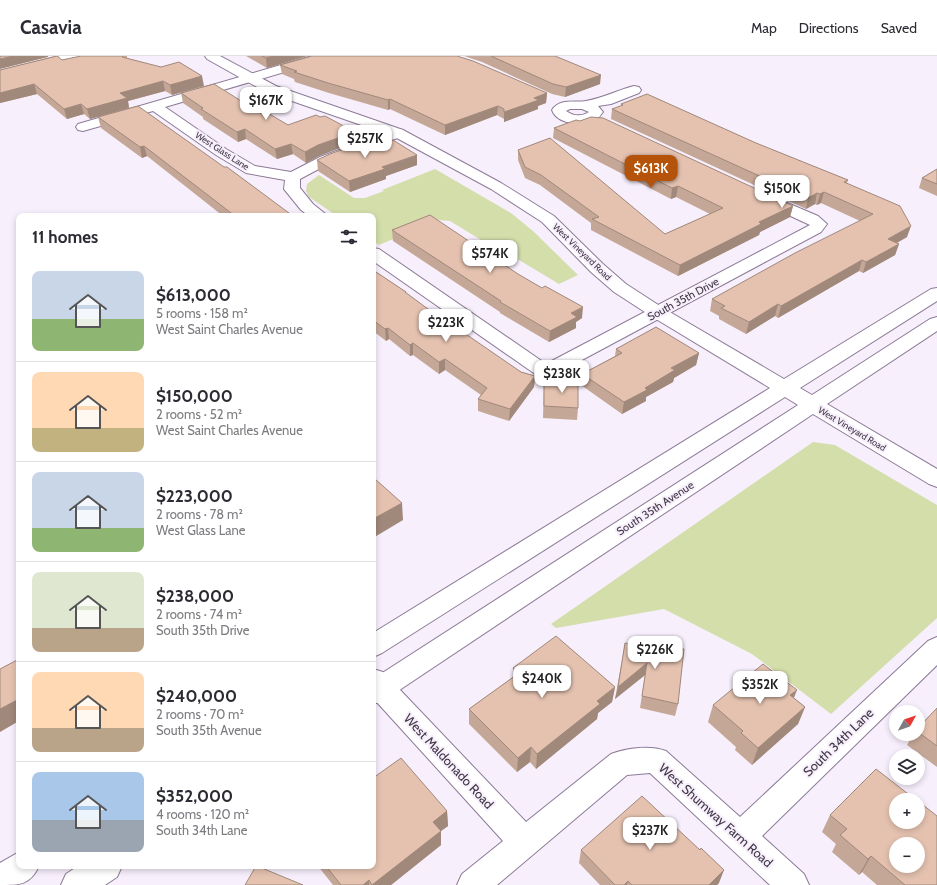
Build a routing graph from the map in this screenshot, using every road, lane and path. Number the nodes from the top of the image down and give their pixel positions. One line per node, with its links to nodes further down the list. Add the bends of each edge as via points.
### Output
1 (75, 56): 4 (street)
2 (211, 56): 5 (street, West Vineyard Road)
3 (325, 56): 5 (street)
4 (0, 75)
5 (249, 78): 7 (street); 10 (street, West Vineyard Road, via 271,89)
6 (634, 90): 8 (street, via 606,100 602,106)
7 (155, 106): 9 (street); 11 (street, West Glass Lane, via 221,152 252,170)
8 (581, 111)
9 (83, 127)
10 (398, 133): 11 (street, via 325,160); 16 (street, West Vineyard Road, via 496,186 548,219 620,288)
11 (293, 177): 13 (street, via 292,189)
12 (748, 190): 16 (street, South 35th Drive, via 818,224 815,229)
13 (316, 213)
14 (376, 255): 16 (street, South 35th Drive, via 545,372)
15 (937, 293): 18 (street)
16 (657, 312): 18 (street, West Vineyard Road)
17 (937, 323): 19 (street, South 35th Avenue)
18 (784, 389): 19 (street, West Vineyard Road); 21 (street)
19 (812, 405): 20 (street, West Vineyard Road); 23 (street, South 35th Avenue)
20 (937, 480)
21 (376, 644)
22 (937, 648): 24 (street, South 34th Lane)
23 (376, 687): 25 (street, West Maldonado Road)
24 (740, 837): 25 (street, West Shumway Farm Road, via 656,760 621,763); 31 (street, West Shumway Farm Road)
25 (525, 842): 30 (street)
26 (18, 869): 28 (street)
27 (101, 869): 29 (street)
28 (0, 881)
29 (77, 885)
30 (473, 885)
31 (793, 885)

